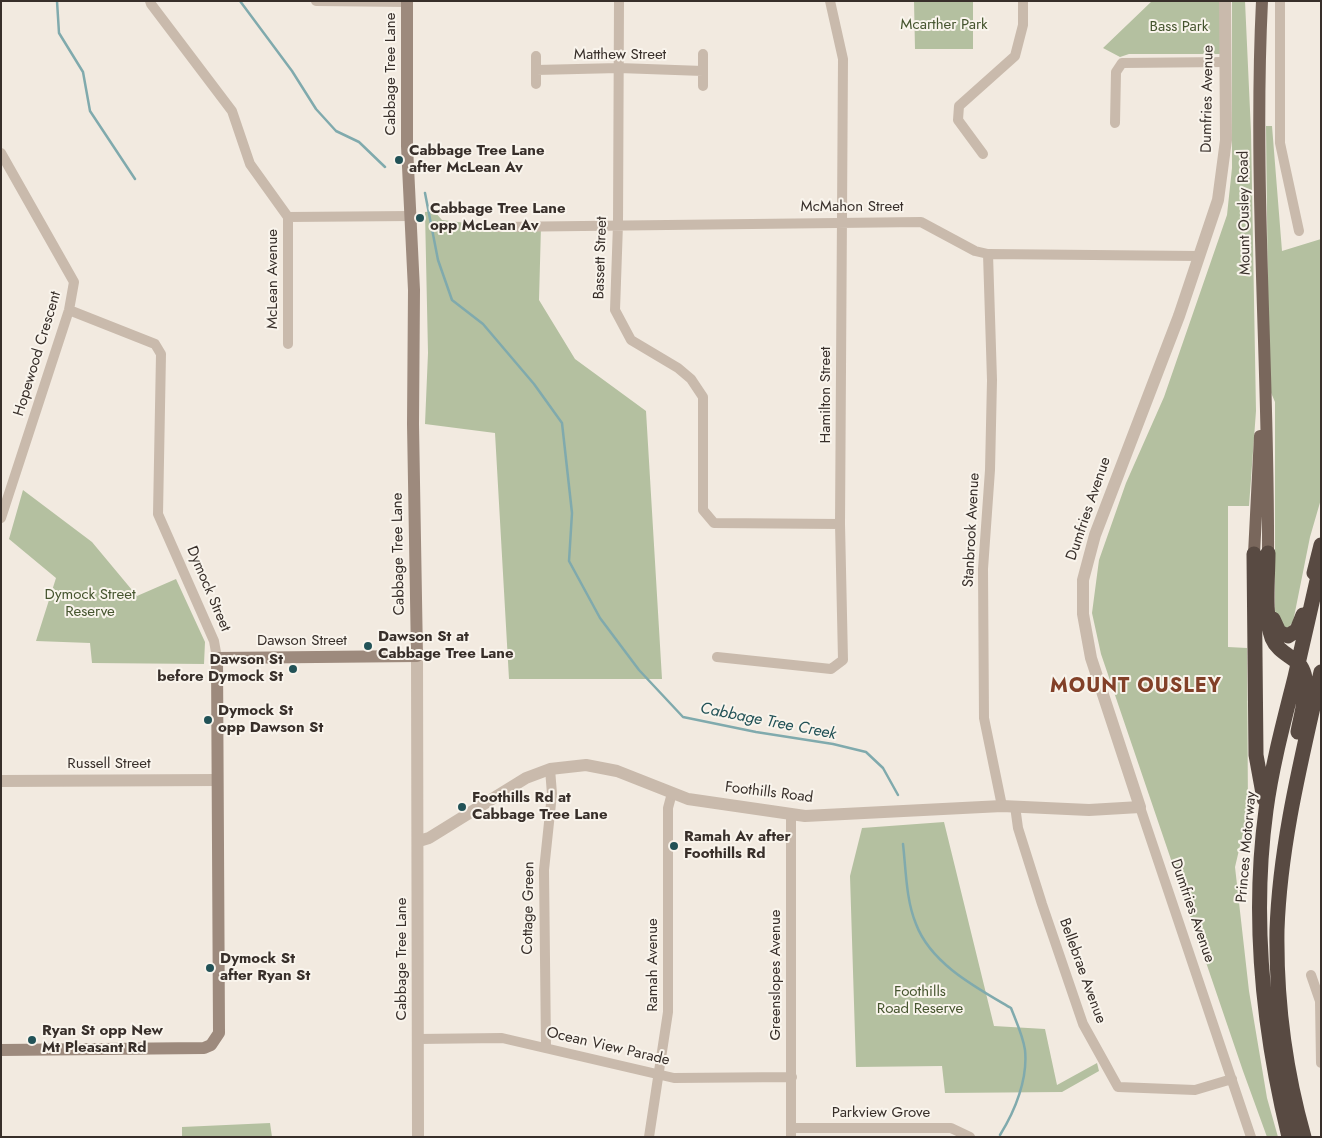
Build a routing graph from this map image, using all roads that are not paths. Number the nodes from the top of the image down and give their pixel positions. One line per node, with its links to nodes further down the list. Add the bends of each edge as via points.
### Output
1 (150, 1): 24 (street, via 232,111 250,164)
2 (316, 1): 10 (street)
3 (619, 1): 15 (street, Bassett Street)
4 (830, 1): 25 (street, Hamilton Street, via 843,59)
5 (1023, 1): 22 (street, via 1023,25 1015,56 959,106 958,120)
6 (1225, 1): 14 (street, Dumfries Avenue)
7 (1256, 1): 11 (main road, Mount Ousley Road)
8 (1262, 1): 11 (main road, Mount Ousley Road)
9 (1280, 1): 28 (street, via 1280,143)
10 (407, 2): 23 (main road, Cabbage Tree Lane, via 407,146)
11 (1260, 45): 36 (main road, Mount Ousley Road, via 1264,381 1268,452)
12 (703, 54): 17 (street)
13 (536, 56): 16 (street)
14 (1225, 62): 20 (street, via 1122,63 1116,72); 30 (street, Dumfries Avenue, via 1226,140 1218,200)
15 (619, 68): 16 (street, Matthew Street); 17 (street, Matthew Street); 26 (street, Bassett Street)
16 (536, 70): 18 (street)
17 (703, 71): 19 (street)
18 (536, 84)
19 (703, 86)
20 (1115, 123)
21 (1, 153): 31 (street, Hopewood Crescent, via 74,282)
22 (983, 154)
23 (411, 216): 24 (street, McLean Avenue); 38 (main road, Cabbage Tree Lane)
24 (288, 217): 32 (street, McLean Avenue)
25 (843, 222): 26 (street, McMahon Street); 29 (street, McMahon Street, via 921,222 975,251); 34 (street, Hamilton Street)
26 (618, 224): 27 (street, McMahon Street); 34 (street, Bassett Street, via 615,310 631,340 678,368 692,379 703,396 703,510 714,523)
27 (498, 227)
28 (1299, 231)
29 (988, 254): 30 (street, McMahon Street); 47 (street, Stanbrook Avenue, via 992,380 983,570 984,718)
30 (1199, 256): 48 (street, Dumfries Avenue, via 1095,535 1083,580 1083,614 1091,658)
31 (69, 310): 33 (street, Hopewood Crescent); 40 (street, Dymock Street, via 154,344 161,354 158,514 214,641)
32 (288, 344)
33 (1, 518)
34 (840, 524): 39 (street, Hamilton Street, via 843,660 831,669)
35 (1321, 546): 36 (highway, via 1301,621 1294,633 1288,636 1279,632 1274,623)
36 (1261, 554): 41 (highway, via 1272,636 1280,650); 49 (highway, via 1256,756)
37 (1321, 563): 41 (highway, Princes Motorway)
38 (417, 656): 40 (main road, Dawson Street); 51 (street, Cabbage Tree Lane)
39 (717, 657)
40 (217, 658): 44 (main road, Dymock Street)
41 (1298, 663): 49 (highway, Princes Motorway); 53 (highway, via 1304,676 1305,692 1283,810 1273,902)
42 (1321, 672): 53 (highway, via 1288,825 1280,898)
43 (550, 769): 46 (street, Foothills Road, via 586,765 604,767); 51 (street, Foothills Road, via 526,778); 55 (street, Cottage Green, via 552,794 544,870)
44 (217, 780): 45 (street, Russell Street); 56 (main road, Dymock Street, via 218,1033 211,1045 204,1048)
45 (1, 781)
46 (672, 793): 50 (street, Foothills Road, via 688,799); 58 (street, Ramah Avenue, via 668,808 668,1012)
47 (1008, 806): 48 (street, Foothills Road, via 1089,810); 50 (street, Foothills Road, via 818,816); 60 (street, Bellebrae Avenue, via 1083,1024 1118,1087 1195,1090)
48 (1140, 807): 60 (street, Dumfries Avenue)
49 (1266, 810): 66 (highway, Princes Motorway, via 1259,902 1260,956 1265,1008)
50 (791, 814): 59 (street, Greenslopes Avenue)
51 (419, 841): 54 (street, Cabbage Tree Lane)
52 (1311, 974): 57 (street, via 1320,1001)
53 (1278, 976): 67 (highway, via 1287,1063)
54 (418, 1039): 55 (street, Ocean View Parade, via 502,1038); 62 (street, Cabbage Tree Lane)
55 (546, 1048): 58 (street, Ocean View Parade)
56 (1, 1050)
57 (1321, 1063)
58 (658, 1076): 59 (street, Ocean View Parade); 63 (street, Ramah Avenue)
59 (792, 1077): 61 (street, Greenslopes Avenue)
60 (1232, 1079): 65 (street, Dumfries Avenue)
61 (791, 1132): 64 (street, Parkview Grove, via 951,1128)
62 (418, 1137)
63 (648, 1137)
64 (970, 1137)
65 (1251, 1137)
66 (1289, 1137)
67 (1304, 1137)

